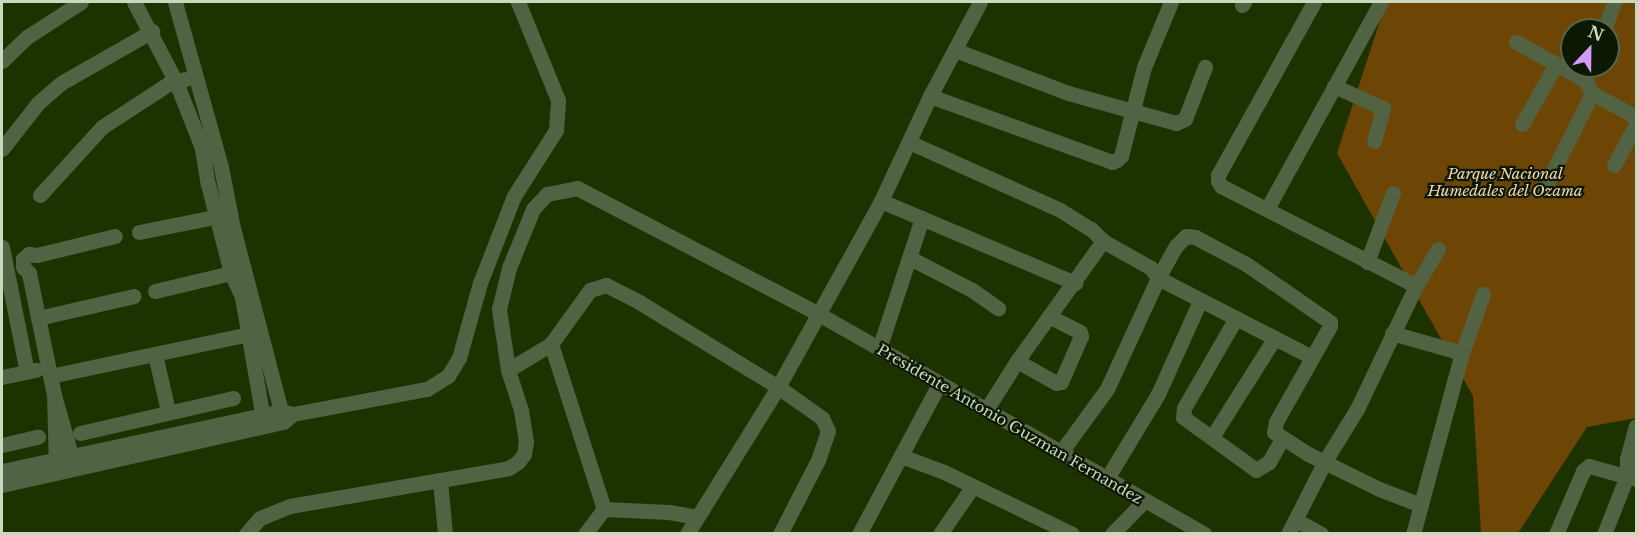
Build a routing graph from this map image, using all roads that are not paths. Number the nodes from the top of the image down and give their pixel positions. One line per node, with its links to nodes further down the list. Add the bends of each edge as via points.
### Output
1 (81, 2): 14 (street, via 27,36)
2 (134, 2): 11 (street)
3 (175, 2): 17 (street)
4 (518, 2): 77 (street, via 558,100 556,130 514,196 480,283 459,358 448,376 427,389)
5 (980, 2): 13 (street)
6 (1171, 2): 22 (street, via 1144,67)
7 (1314, 2): 34 (street, via 1218,175 1221,186)
8 (1381, 2): 20 (street)
9 (1614, 2): 10 (street)
10 (1608, 18)
11 (152, 31): 19 (street); 28 (street, via 61,83 38,103)
12 (1516, 42): 15 (street)
13 (954, 50): 21 (street); 22 (street, via 1068,93)
14 (2, 61)
15 (1555, 66): 18 (street); 24 (street)
16 (1204, 67): 22 (street, via 1181,122)
17 (194, 76): 19 (street); 35 (street, via 221,167)
18 (1588, 79): 23 (street); 30 (street)
19 (176, 82): 32 (street, via 102,127); 35 (street)
20 (1334, 86): 26 (street, via 1383,108); 34 (street)
21 (930, 96): 22 (street, via 1112,162 1121,156); 27 (street)
22 (1132, 112)
23 (1636, 117)
24 (1522, 124)
25 (1636, 124): 29 (street)
26 (1374, 141)
27 (909, 142): 33 (street); 39 (street, via 1060,210 1092,229)
28 (2, 149)
29 (1614, 165)
30 (1544, 189)
31 (1393, 193): 43 (street)
32 (40, 195)
33 (881, 201): 36 (street); 55 (street)
34 (1267, 209): 43 (street)
35 (224, 215): 37 (street); 44 (street); 58 (street)
36 (922, 218): 42 (street); 46 (street)
37 (139, 231)
38 (115, 236): 54 (street, via 29,254 23,259)
39 (1103, 241): 45 (street, via 1151,268); 46 (street)
40 (2, 248): 53 (street)
41 (1438, 249): 47 (street)
42 (910, 258): 52 (street); 62 (street)
43 (1367, 262): 47 (street)
44 (231, 273): 48 (street); 58 (street)
45 (1158, 278): 51 (street); 65 (street, via 1181,239 1195,237 1246,264 1328,319 1330,326); 85 (street, via 1107,389)
46 (1075, 283): 56 (street)
47 (1416, 286): 59 (street)
48 (155, 291)
49 (1483, 294): 63 (street)
50 (134, 296): 54 (street)
51 (1200, 301): 57 (street); 93 (street, via 1158,394)
52 (998, 308)
53 (8, 310): 54 (street); 68 (street)
54 (36, 311): 69 (street)
55 (817, 313): 62 (street, Presidente Antonio Guzman Fernandez); 67 (street, Presidente Antonio Guzman Fernandez, via 577,188 561,189 547,194 533,209 509,267 499,309); 72 (street)
56 (1049, 316): 66 (street); 66 (street, via 1081,336 1061,382)
57 (1236, 318): 60 (street); 82 (street, via 1184,408 1183,417)
58 (256, 333): 64 (street); 77 (street); 78 (street)
59 (1392, 333): 63 (street); 87 (street, via 1357,409)
60 (1274, 339): 65 (street); 82 (street)
61 (551, 344): 67 (street); 72 (street, via 590,290 606,285); 98 (street)
62 (879, 349): 71 (street, Presidente Antonio Guzman Fernandez)
63 (1462, 353): 97 (street)
64 (155, 354): 69 (street); 76 (street)
65 (1312, 357): 83 (street, via 1274,428)
66 (1017, 361): 75 (street)
67 (508, 370): 92 (street, Presidente Antonio Guzman Fernandez, via 521,411 524,454 509,468)
68 (27, 372): 69 (street); 70 (street)
69 (49, 372): 73 (street)
70 (2, 377)
71 (939, 384): 75 (street, Presidente Antonio Guzman Fernandez); 86 (street)
72 (778, 387): 99 (street); 106 (street, via 822,418 828,431 818,460)
73 (54, 395): 88 (street); 89 (street)
74 (233, 398): 76 (street)
75 (986, 410): 85 (street, Presidente Antonio Guzman Fernandez)
76 (168, 411): 80 (street)
77 (286, 416): 78 (street)
78 (263, 421): 88 (street)
79 (1636, 426): 91 (street, via 1627,459)
80 (80, 433)
81 (38, 437): 84 (street)
82 (1212, 437): 83 (street, via 1256,470 1269,462)
83 (1282, 439): 87 (street)
84 (2, 445)
85 (1061, 452): 93 (street, Presidente Antonio Guzman Fernandez)
86 (901, 456): 95 (street); 107 (street)
87 (1325, 461): 97 (street, via 1379,489); 100 (street)
88 (74, 462): 89 (street)
89 (56, 466): 90 (street); 94 (street)
90 (2, 471)
91 (1632, 477): 114 (street, via 1589,466 1583,471); 115 (street)
92 (440, 480): 102 (street, via 290,506 260,518); 103 (street)
93 (1106, 480): 96 (street, Presidente Antonio Guzman Fernandez)
94 (2, 485)
95 (973, 486): 101 (street); 108 (street)
96 (1144, 501): 109 (street); 110 (street, Presidente Antonio Guzman Fernandez)
97 (1422, 505): 113 (street)
98 (604, 509): 99 (street); 104 (street)
99 (696, 517): 105 (street)
100 (1296, 520): 111 (street); 112 (street)
101 (941, 533)
102 (246, 534)
103 (445, 534)
104 (585, 534)
105 (687, 534)
106 (780, 534)
107 (859, 534)
108 (1072, 534)
109 (1112, 534)
110 (1204, 534)
111 (1288, 534)
112 (1321, 534)
113 (1413, 534)
114 (1556, 534)
115 (1604, 534)

